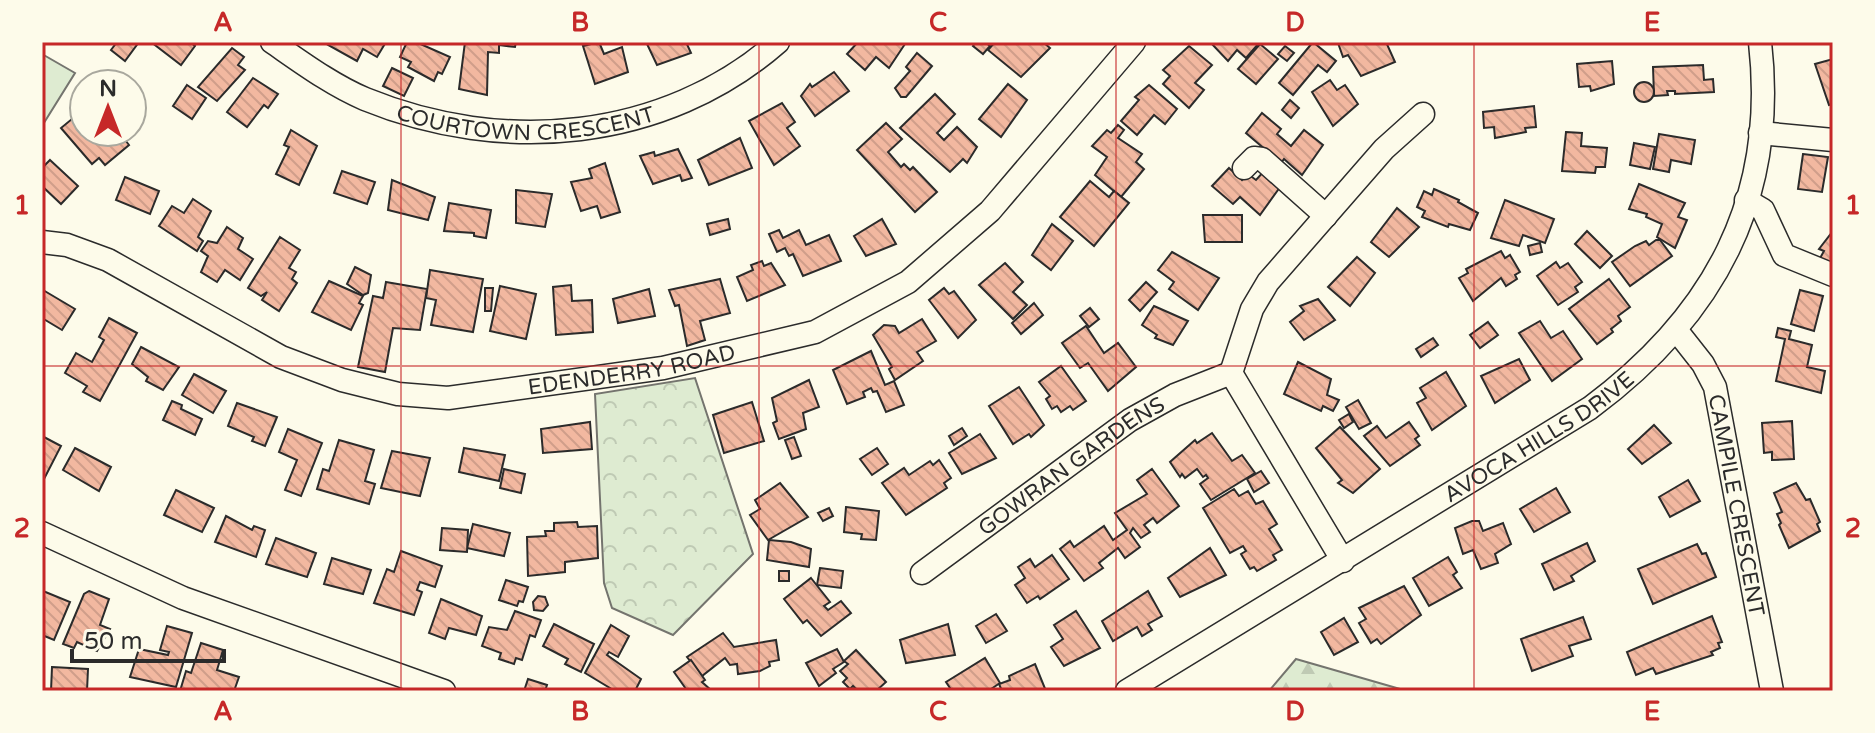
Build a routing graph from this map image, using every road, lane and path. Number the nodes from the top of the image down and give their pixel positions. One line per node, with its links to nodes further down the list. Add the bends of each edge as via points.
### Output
1 (272, 42): 2 (street, COURTOWN CRESCENT, via 363,98 423,118 486,130 568,133 684,101 732,76)
2 (778, 42)
3 (1134, 42): 11 (street, EDENDERRY ROAD, via 990,211 908,282 815,332 687,364 448,398 398,394 281,357 108,260)
4 (1760, 42): 6 (street, AVOCA HILLS DRIVE)
5 (1423, 114): 10 (street, via 1384,149)
6 (1760, 133): 7 (street); 9 (street, AVOCA HILLS DRIVE)
7 (1833, 140)
8 (1244, 168): 10 (street, via 1254,158 1262,159)
9 (1746, 200): 12 (street, via 1763,210 1784,255); 13 (street, AVOCA HILLS DRIVE, via 1729,251)
10 (1326, 216): 14 (street, via 1268,282 1252,309)
11 (42, 242)
12 (1833, 275)
13 (1677, 331): 16 (street, AVOCA HILLS DRIVE, via 1637,373 1590,408); 20 (street, CAMPILE CRESCENT, via 1715,387)
14 (1231, 373): 16 (street); 17 (street, GOWRAN GARDENS, via 1130,420)
15 (42, 533): 18 (street, via 183,598)
16 (1343, 561): 19 (street, AVOCA HILLS DRIVE)
17 (922, 573)
18 (444, 691)
19 (1127, 691)
20 (1772, 691)

